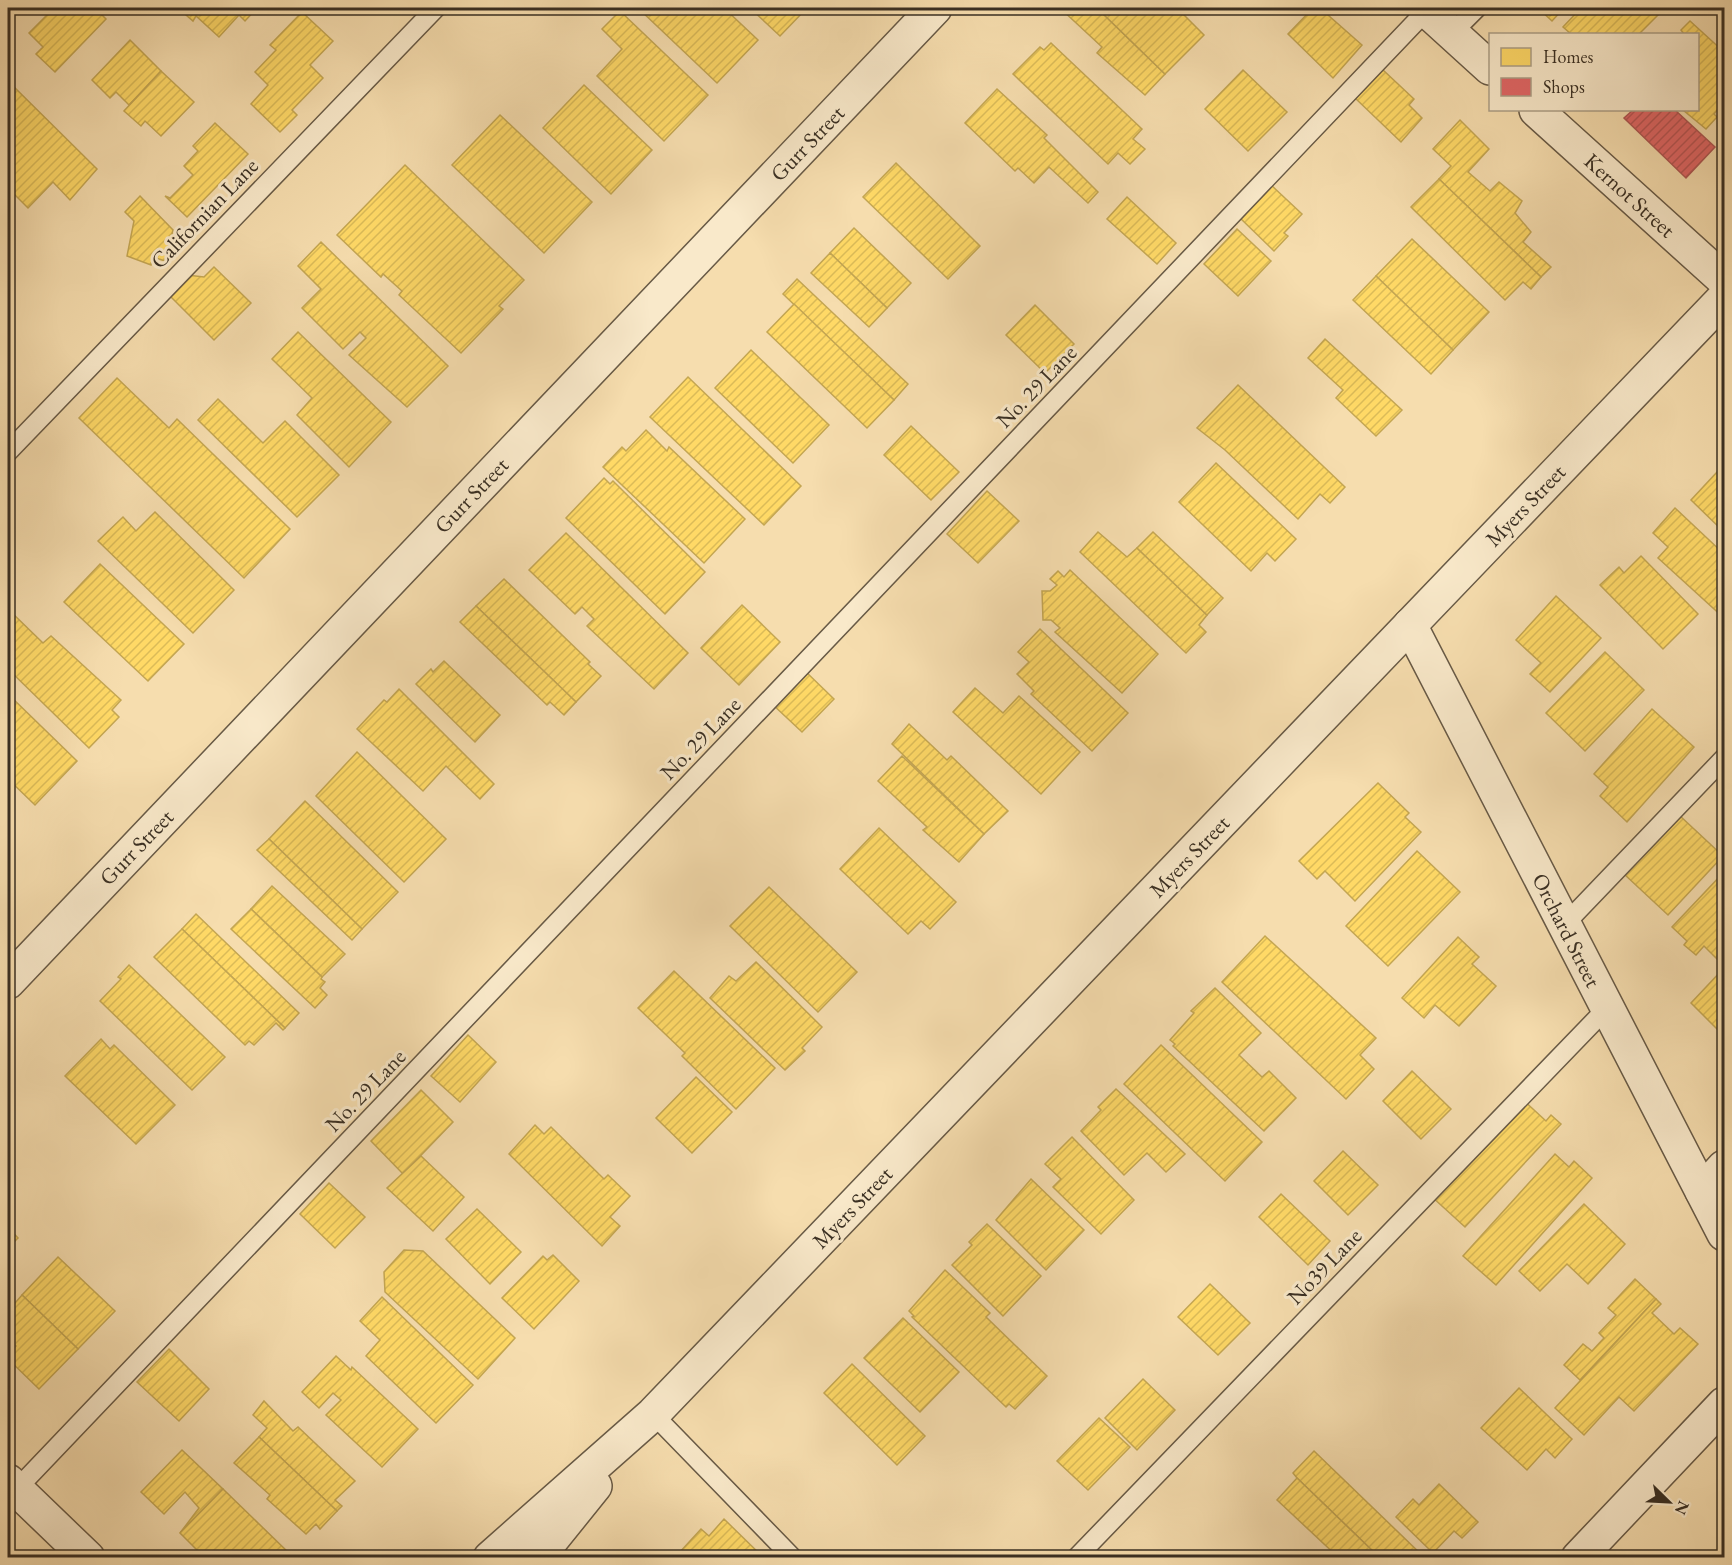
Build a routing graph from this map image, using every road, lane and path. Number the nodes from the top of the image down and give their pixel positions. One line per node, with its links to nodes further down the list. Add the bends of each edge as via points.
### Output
1 (436, 8): 10 (lane, Californian Lane)
2 (935, 8): 14 (street, Gurr Street)
3 (1477, 8): 5 (lane)
4 (1426, 9): 5 (street); 21 (lane, No. 29 Lane)
5 (1452, 33): 6 (street)
6 (1489, 66)
7 (1537, 111): 8 (street, Kernot Street)
8 (1725, 280)
9 (1725, 298): 11 (street, Myers Street)
10 (8, 452)
11 (1410, 625): 13 (street, Orchard Street); 20 (street, Myers Street)
12 (1725, 758): 13 (lane)
13 (1564, 924): 15 (street, Orchard Street)
14 (8, 982)
15 (1607, 1008): 17 (street, Orchard Street); 26 (lane, No39 Lane)
16 (1725, 1167): 17 (street)
17 (1702, 1191): 18 (street, Orchard Street)
18 (1725, 1234)
19 (1725, 1404): 27 (street)
20 (653, 1414): 23 (street, Myers Street); 24 (street, Myers Street); 25 (lane)
21 (11, 1489): 22 (street)
22 (88, 1557)
23 (490, 1557)
24 (537, 1557)
25 (793, 1557)
26 (1076, 1557)
27 (1578, 1557)

